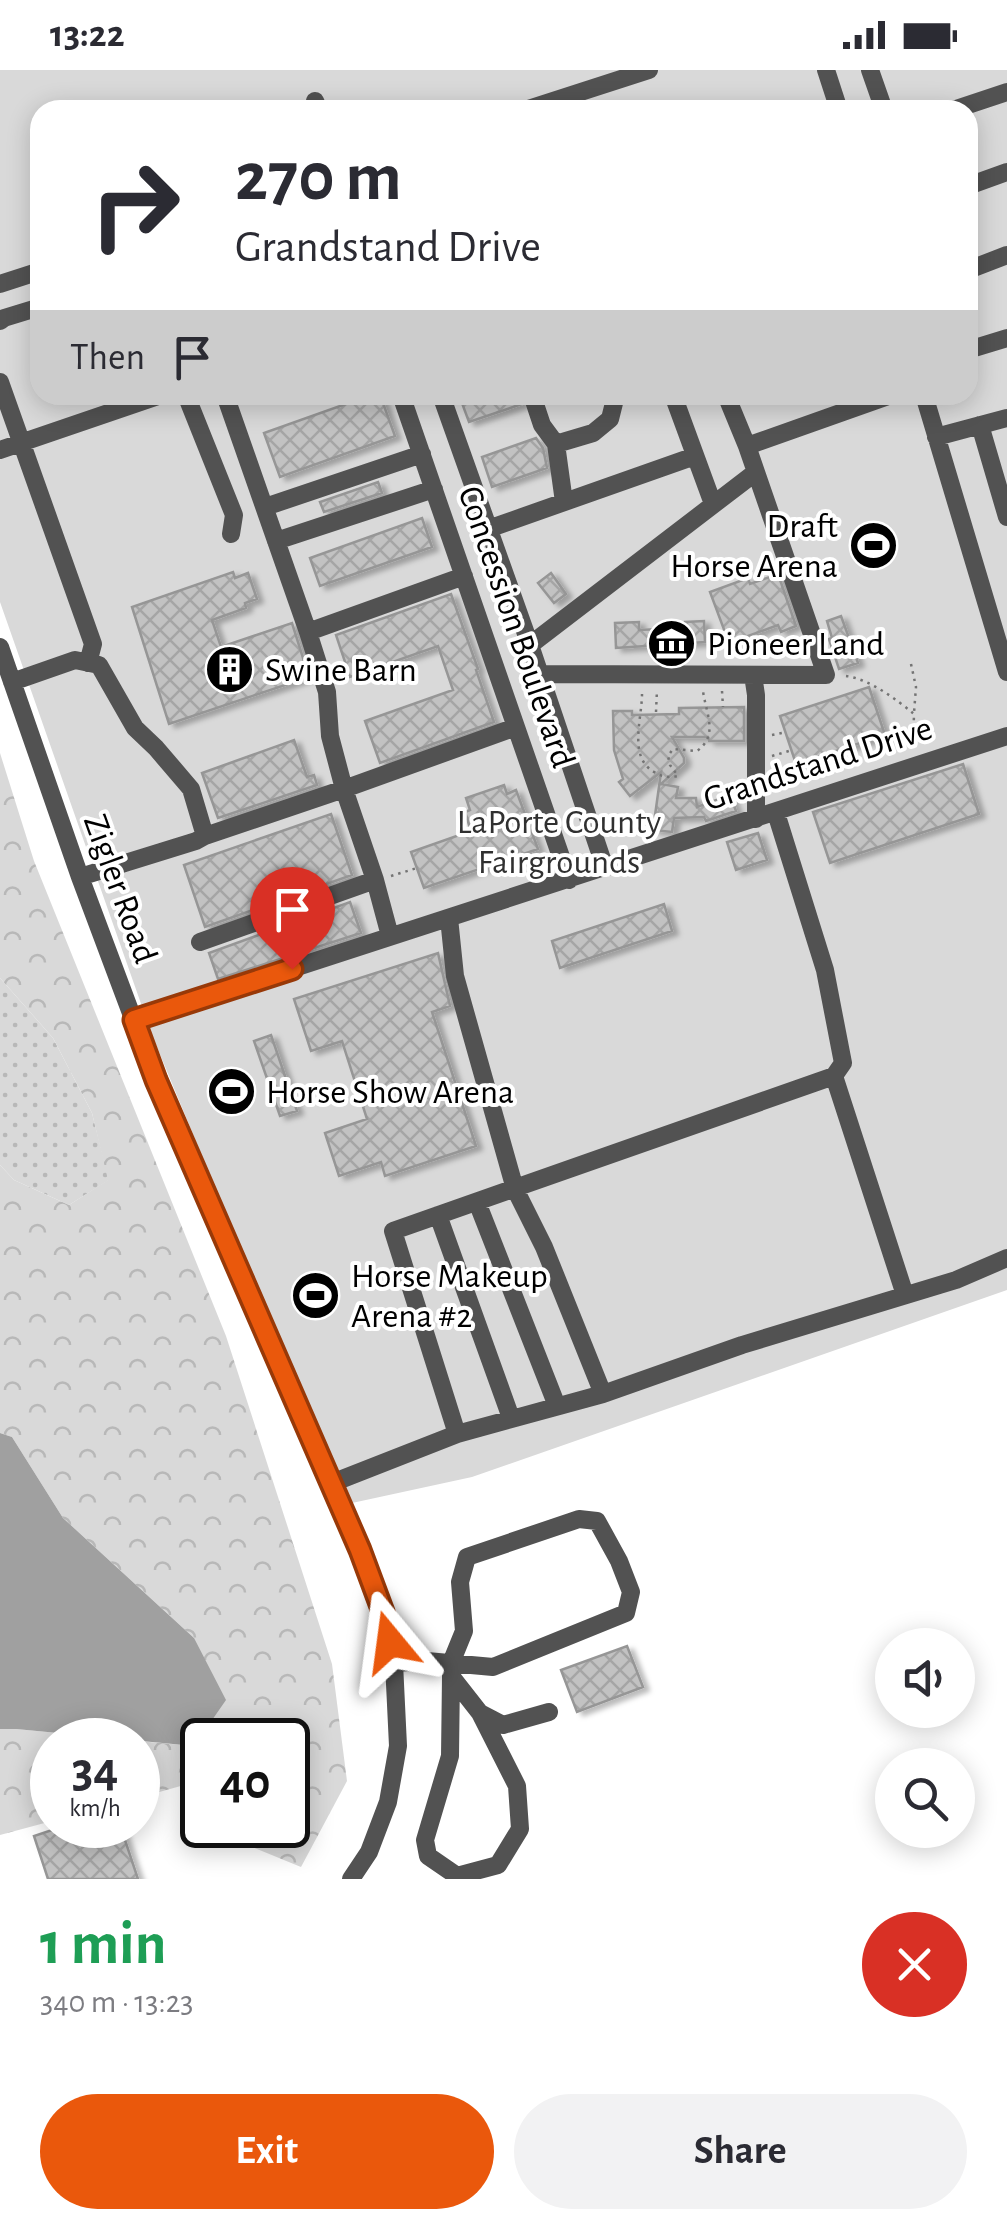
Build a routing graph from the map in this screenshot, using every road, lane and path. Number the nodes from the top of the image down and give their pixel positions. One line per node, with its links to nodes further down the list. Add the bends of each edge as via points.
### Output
1 (649, 70): 5 (street)
2 (826, 70): 6 (street)
3 (870, 70): 7 (street)
4 (1007, 92): 8 (street)
5 (556, 100)
6 (835, 100)
7 (880, 100)
8 (978, 102)
9 (1007, 172): 10 (street)
10 (978, 182)
11 (1007, 255): 12 (street)
12 (978, 266)
13 (30, 274): 14 (street)
14 (0, 284)
15 (30, 310): 16 (street)
16 (0, 321)
17 (1007, 338): 18 (street)
18 (978, 347)
19 (0, 382): 34 (street)
20 (131, 405): 34 (street)
21 (190, 405): 47 (street, via 234,515)
22 (229, 405): 42 (street)
23 (405, 405): 38 (street, Concession Boulevard)
24 (445, 405): 46 (street)
25 (535, 405): 35 (street)
26 (614, 405): 35 (street, via 610,419 593,433)
27 (677, 405): 39 (street)
28 (730, 405): 36 (street)
29 (863, 405): 36 (street)
30 (927, 405): 33 (street)
31 (1007, 418): 32 (street)
32 (980, 425): 33 (street); 45 (street)
33 (936, 436): 55 (street)
34 (21, 442): 37 (street); 53 (street, via 93,644)
35 (556, 444): 43 (street)
36 (747, 446): 40 (street)
37 (0, 450)
38 (422, 454): 41 (street, Concession Boulevard); 42 (street)
39 (695, 456): 43 (street); 44 (street)
40 (756, 472): 44 (street); 60 (street)
41 (434, 489): 48 (street); 49 (street, Concession Boulevard)
42 (262, 500): 48 (street)
43 (564, 502): 46 (street)
44 (713, 504): 51 (street)
45 (1007, 516)
46 (488, 529): 51 (street)
47 (231, 534)
48 (276, 541): 50 (street)
49 (464, 576): 50 (street); 64 (street, Concession Boulevard)
50 (308, 632): 67 (street, via 327,692)
51 (530, 645): 56 (street)
52 (0, 647): 61 (street, Zigler Road)
53 (88, 663): 61 (street, via 75,660); 70 (street, via 99,665 136,728 191,789)
54 (911, 664): 63 (path)
55 (1007, 672)
56 (539, 674): 57 (street); 72 (street)
57 (650, 674): 58 (street); 58 (path, via 639,756 647,768 672,778 678,776 668,756 673,749 697,751 706,744 711,726); 62 (path)
58 (702, 675): 59 (street)
59 (753, 675): 60 (street); 69 (street)
60 (826, 675): 63 (path, via 854,677)
61 (12, 682): 73 (street, Zigler Road)
62 (656, 712)
63 (914, 714): 66 (path)
64 (516, 727): 67 (street); 75 (street, Concession Boulevard)
65 (1007, 736): 66 (street, Grandstand Drive)
66 (910, 768): 68 (street, Grandstand Drive)
67 (344, 789): 70 (street); 74 (street)
68 (776, 813): 69 (street, Grandstand Drive); 80 (street, via 824,970 842,1062)
69 (756, 819): 72 (street, Grandstand Drive)
70 (205, 836): 73 (street)
71 (417, 868): 74 (path)
72 (605, 868): 75 (street, Grandstand Drive)
73 (80, 877): 79 (street, Zigler Road)
74 (375, 880): 77 (street); 78 (street)
75 (569, 880): 76 (street, Grandstand Drive)
76 (449, 918): 77 (street, Grandstand Drive); 81 (street, via 455,976)
77 (390, 936): 79 (street, Grandstand Drive)
78 (200, 942)
79 (134, 1020): 90 (street, Zigler Road)
80 (834, 1076): 81 (street); 85 (street)
81 (515, 1189): 82 (street); 86 (street)
82 (477, 1202): 83 (street); 87 (street)
83 (438, 1215): 88 (street); 89 (street, via 394,1231)
84 (1007, 1258): 85 (street)
85 (905, 1296): 86 (street)
86 (603, 1394): 87 (street)
87 (556, 1406): 88 (street)
88 (511, 1418): 89 (street)
89 (457, 1434): 90 (street)
90 (332, 1483): 91 (street, Zigler Road, via 386,1620)
91 (394, 1663): 92 (street, via 427,1661); 95 (street, Zigler Road, via 398,1746 388,1802)
92 (451, 1670): 92 (street, via 494,1668 626,1613 631,1592 598,1521 579,1518 467,1557 460,1582 464,1631); 93 (street); 93 (street, via 450,1756 425,1840 428,1856 457,1876 498,1864 520,1829 517,1786)
93 (480, 1712): 94 (street, via 504,1726)
94 (549, 1712)
95 (352, 1879)

